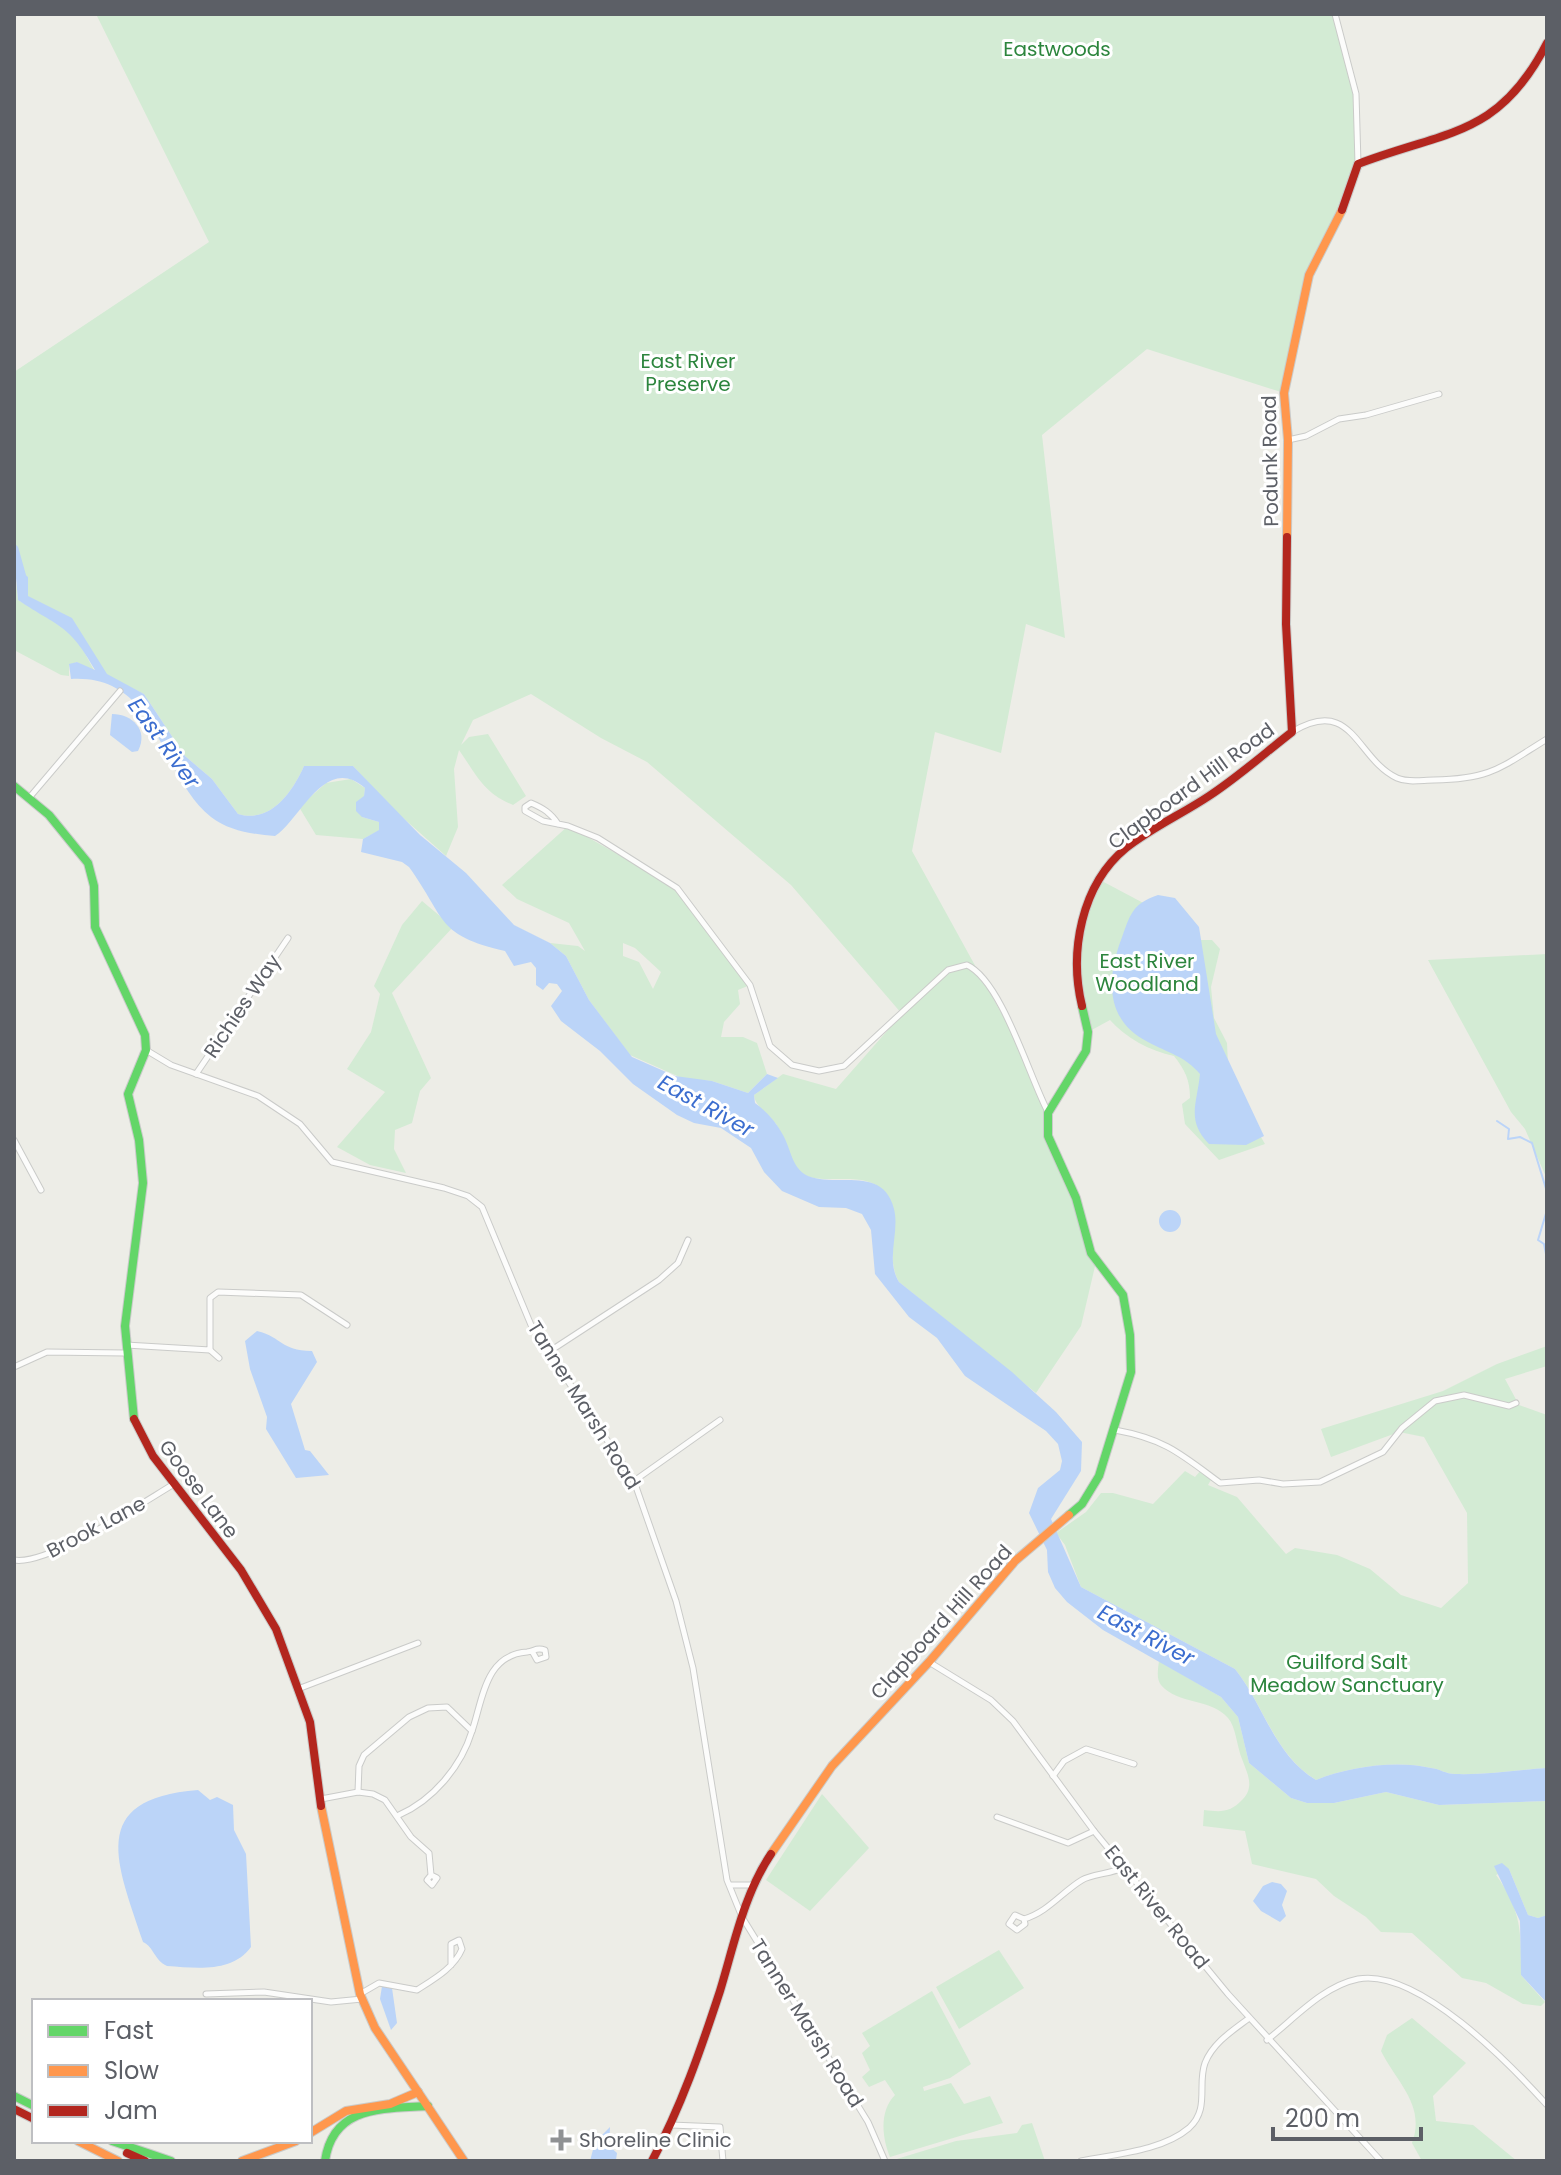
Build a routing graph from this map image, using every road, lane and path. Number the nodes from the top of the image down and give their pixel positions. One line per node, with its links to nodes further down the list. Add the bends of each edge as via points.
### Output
1 (1335, 14): 3 (street, Podunk Road, via 1356,94)
2 (1547, 43): 3 (main road, via 1533,73 1494,116)
3 (1358, 164): 5 (main road, Podunk Road, via 1351,192 1309,275 1284,393)
4 (1439, 394): 5 (street, via 1339,419)
5 (1288, 440): 7 (main road, Podunk Road, via 1286,624)
6 (120, 691): 10 (street)
7 (1292, 732): 8 (street, via 1316,722 1334,722 1355,734 1389,772 1408,780 1483,777); 15 (main road, Clapboard Hill Road, via 1212,794 1125,849 1098,880 1083,917 1076,967 1088,1032 1086,1051)
8 (1547, 739)
9 (14, 786): 10 (main road)
10 (22, 794): 13 (main road, via 65,832 88,863 95,927 142,1027)
11 (558, 824): 11 (street, via 531,816 525,807 536,805); 15 (street, via 598,838 677,888 750,985 770,1046 792,1065 819,1071 844,1066 948,970 967,965 980,975 1012,1028)
12 (288, 938): 14 (street, Richies Way)
13 (146, 1050): 14 (street, Tanner Marsh Road); 20 (main road, Goose Lane, via 128,1094 143,1183)
14 (196, 1074): 22 (street, Tanner Marsh Road, via 258,1096 300,1124 332,1162 444,1188 482,1207)
15 (1048, 1113): 27 (main road, Clapboard Hill Road, via 1048,1136 1076,1198 1091,1253 1125,1302 1131,1372)
16 (14, 1140): 17 (street)
17 (41, 1190)
18 (688, 1240): 22 (street, via 678,1263 659,1280)
19 (347, 1325): 21 (street, via 301,1295 218,1292 210,1298)
20 (125, 1349): 21 (street); 24 (street, via 47,1352); 29 (main road, Goose Lane, via 139,1433)
21 (210, 1350): 23 (street)
22 (547, 1353): 28 (street, Tanner Marsh Road)
23 (219, 1358)
24 (14, 1367)
25 (1516, 1403): 27 (street, via 1464,1395 1435,1401 1383,1452 1336,1477 1304,1484 1220,1483 1170,1446)
26 (720, 1420): 28 (street)
27 (1115, 1430): 33 (main road, Clapboard Hill Road, via 1099,1476 1082,1504 1005,1572)
28 (634, 1481): 45 (street, Tanner Marsh Road, via 693,1668)
29 (174, 1484): 30 (street, Brook Lane, via 54,1551); 34 (main road, Goose Lane, via 263,1601)
30 (14, 1560)
31 (418, 1643): 34 (street)
32 (532, 1651): 35 (street, via 507,1656 491,1672)
33 (929, 1662): 37 (street, East River Road, via 1002,1710); 46 (main road, Clapboard Hill Road, via 827,1772)
34 (298, 1689): 39 (main road, Goose Lane, via 310,1722)
35 (472, 1731): 38 (street, via 447,1707 409,1717 364,1755); 40 (street, via 461,1758 438,1789)
36 (1134, 1764): 37 (street, via 1086,1749 1064,1761)
37 (1053, 1776): 42 (street, East River Road)
38 (358, 1792): 39 (street); 40 (street, via 385,1800)
39 (321, 1799): 51 (main road, Goose Lane)
40 (399, 1815): 44 (street, via 411,1837 429,1853)
41 (997, 1817): 42 (street, via 1068,1843)
42 (1094, 1831): 43 (street, East River Road)
43 (1125, 1867): 48 (street, via 1083,1879 1054,1904); 54 (street, East River Road)
44 (431, 1875)
45 (729, 1885): 46 (street); 47 (street, Tanner Marsh Road)
46 (753, 1885): 47 (main road, Clapboard Hill Road)
47 (742, 1917): 63 (main road, Clapboard Hill Road, via 713,2015); 77 (street, Tanner Marsh Road, via 868,2122)
48 (1024, 1919)
49 (451, 1965): 51 (street, via 417,1990 379,1983)
50 (206, 1994): 52 (street, via 264,1992)
51 (361, 1996): 53 (street, via 331,2002); 56 (main road, Goose Lane, via 375,2028)
52 (311, 1999)
53 (312, 1999)
54 (1248, 2019): 55 (street, East River Road); 78 (street, via 1223,2038 1204,2065 1200,2112 1191,2126 1175,2138)
55 (1267, 2040): 59 (street, via 1342,1984 1392,1981 1414,1990 1508,2060); 79 (street, East River Road)
56 (418, 2092): 60 (main road, Goose Lane); 64 (main road, via 390,2104 346,2111)
57 (14, 2096): 58 (main road)
58 (32, 2105)
59 (1547, 2105)
60 (428, 2106): 73 (main road, via 345,2119 327,2140); 74 (main road, Goose Lane)
61 (14, 2109): 62 (main road)
62 (32, 2118)
63 (671, 2125): 75 (main road, Clapboard Hill Road); 76 (street, via 720,2127)
64 (312, 2132)
65 (82, 2143): 69 (main road)
66 (108, 2143): 70 (main road)
67 (118, 2143): 71 (main road)
68 (291, 2143): 72 (main road)
69 (118, 2161)
70 (145, 2161)
71 (171, 2161)
72 (242, 2161)
73 (325, 2161)
74 (464, 2161)
75 (652, 2161)
76 (723, 2161)
77 (885, 2161)
78 (1081, 2161)
79 (1381, 2161)

